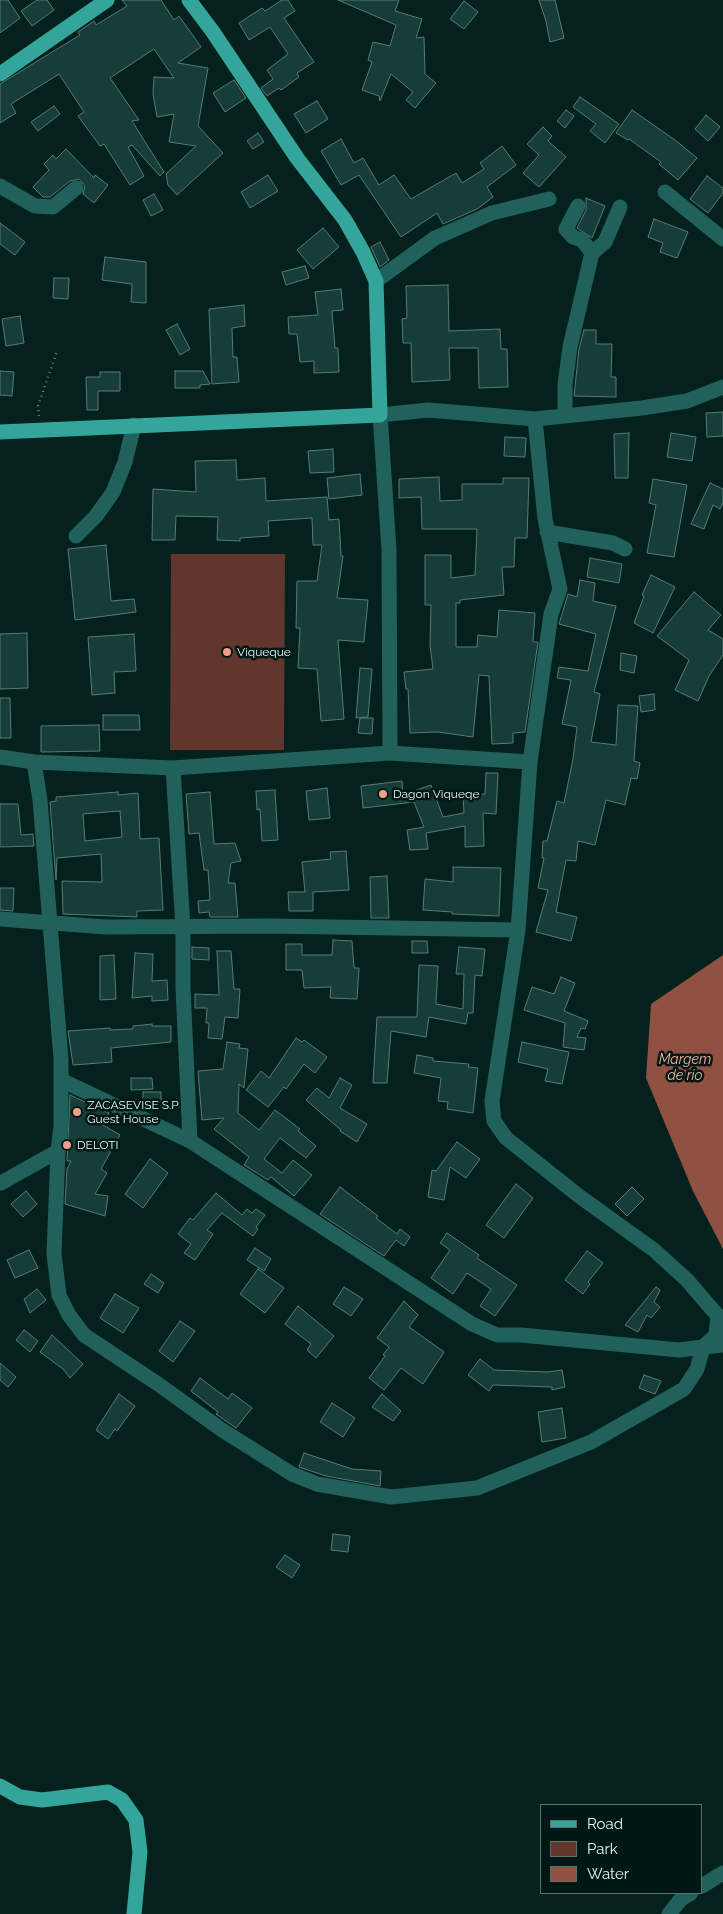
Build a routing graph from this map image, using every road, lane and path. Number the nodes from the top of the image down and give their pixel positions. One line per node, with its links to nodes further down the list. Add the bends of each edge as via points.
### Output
1 (107, 0): 3 (main road)
2 (188, 0): 12 (main road, via 297,158 345,220)
3 (0, 74)
4 (0, 186): 5 (street, via 35,206 52,207)
5 (76, 188)
6 (665, 192): 10 (street)
7 (548, 199): 12 (street, via 492,213 436,238)
8 (578, 206): 11 (street, via 566,229 573,237 582,240)
9 (620, 207): 11 (street, via 605,242)
10 (723, 239)
11 (592, 253): 16 (street, via 570,347)
12 (376, 281): 15 (main road)
13 (57, 351): 19 (path, via 38,406)
14 (723, 387): 16 (street, via 687,401)
15 (380, 415): 17 (street, via 428,410); 18 (main road); 24 (street, via 389,550)
16 (565, 416): 17 (street)
17 (535, 419): 21 (street)
18 (134, 425): 19 (main road); 22 (street, via 126,462 113,492)
19 (41, 430): 20 (main road)
20 (0, 432)
21 (548, 532): 23 (street, via 613,543); 27 (street, via 560,589 551,614)
22 (76, 536)
23 (625, 549)
24 (390, 753): 27 (street); 28 (street)
25 (0, 757): 26 (street)
26 (34, 762): 28 (street); 30 (street)
27 (530, 762): 32 (street)
28 (173, 768): 31 (street)
29 (0, 919): 30 (street)
30 (50, 923): 31 (street); 33 (street)
31 (183, 928): 32 (street, via 270,926); 34 (street)
32 (518, 930): 38 (street, via 492,1101 494,1121 506,1138 654,1250 687,1280 718,1316 716,1334)
33 (61, 1080): 34 (street); 35 (street)
34 (190, 1141): 38 (street, via 464,1319 497,1335 679,1350)
35 (58, 1151): 36 (street); 38 (street, via 54,1254 59,1295 69,1316 84,1335 222,1430 292,1474 317,1484 391,1497 477,1488 591,1442 684,1389 697,1369)
36 (1, 1183)
37 (723, 1345): 38 (street)
38 (703, 1347)
39 (0, 1786): 43 (main road, via 20,1797 42,1800 108,1792 122,1800 136,1820 140,1852)
40 (723, 1873): 41 (street)
41 (703, 1885)
42 (689, 1894): 44 (street)
43 (134, 1914)
44 (669, 1914)

